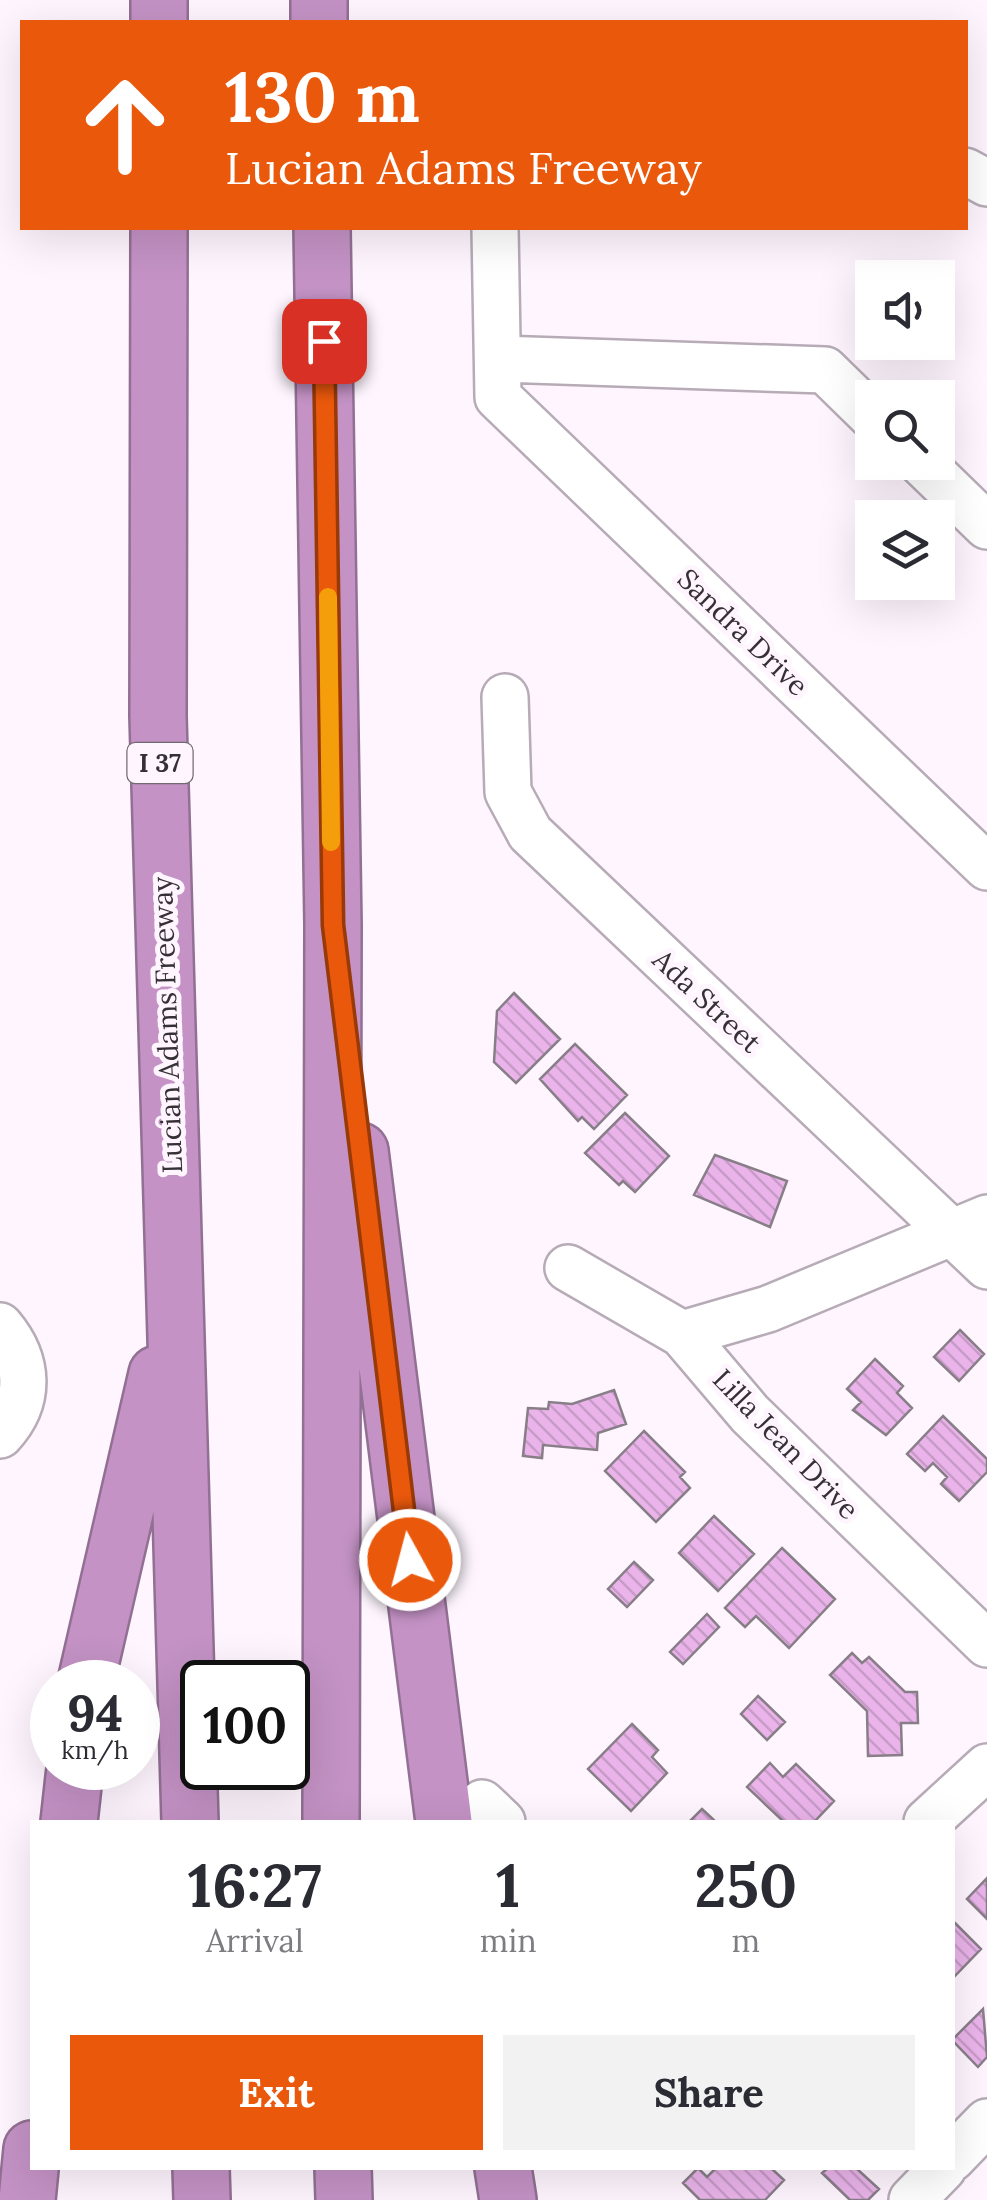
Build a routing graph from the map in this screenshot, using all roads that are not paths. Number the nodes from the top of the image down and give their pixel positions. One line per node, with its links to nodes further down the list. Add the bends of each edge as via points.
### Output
1 (158, 230): 14 (highway, Lucian Adams Freeway / I 37, via 158,716)
2 (322, 230): 10 (highway)
3 (495, 230): 4 (street)
4 (498, 378): 5 (street, via 825,370); 9 (street, Sandra Drive)
5 (855, 399)
6 (940, 480): 7 (street)
7 (987, 526)
8 (505, 697): 11 (street, Ada Street, via 508,792 530,833)
9 (987, 866)
10 (333, 925): 22 (highway); 25 (highway)
11 (969, 1225): 12 (street, Ada Street); 16 (street, via 768,1309)
12 (987, 1266)
13 (568, 1268): 16 (street, Lilla Jean Drive)
14 (174, 1298): 19 (highway); 24 (highway, Lucian Adams Freeway / I 37)
15 (0, 1326): 17 (street, via 22,1359 25,1379)
16 (682, 1334): 18 (street, Lilla Jean Drive, via 750,1414)
17 (10, 1418)
18 (987, 1644)
19 (91, 1660)
20 (987, 1767): 26 (street)
21 (73, 1790): 23 (highway)
22 (476, 1816)
23 (69, 1820)
24 (190, 1820)
25 (331, 1820)
26 (929, 1820)
27 (987, 2122): 28 (street)
28 (955, 2155)
29 (30, 2169): 34 (highway)
30 (201, 2170): 35 (highway)
31 (342, 2170): 36 (highway)
32 (502, 2170): 37 (highway)
33 (941, 2170): 38 (street)
34 (27, 2200)
35 (202, 2200)
36 (344, 2200)
37 (508, 2200)
38 (912, 2200)

